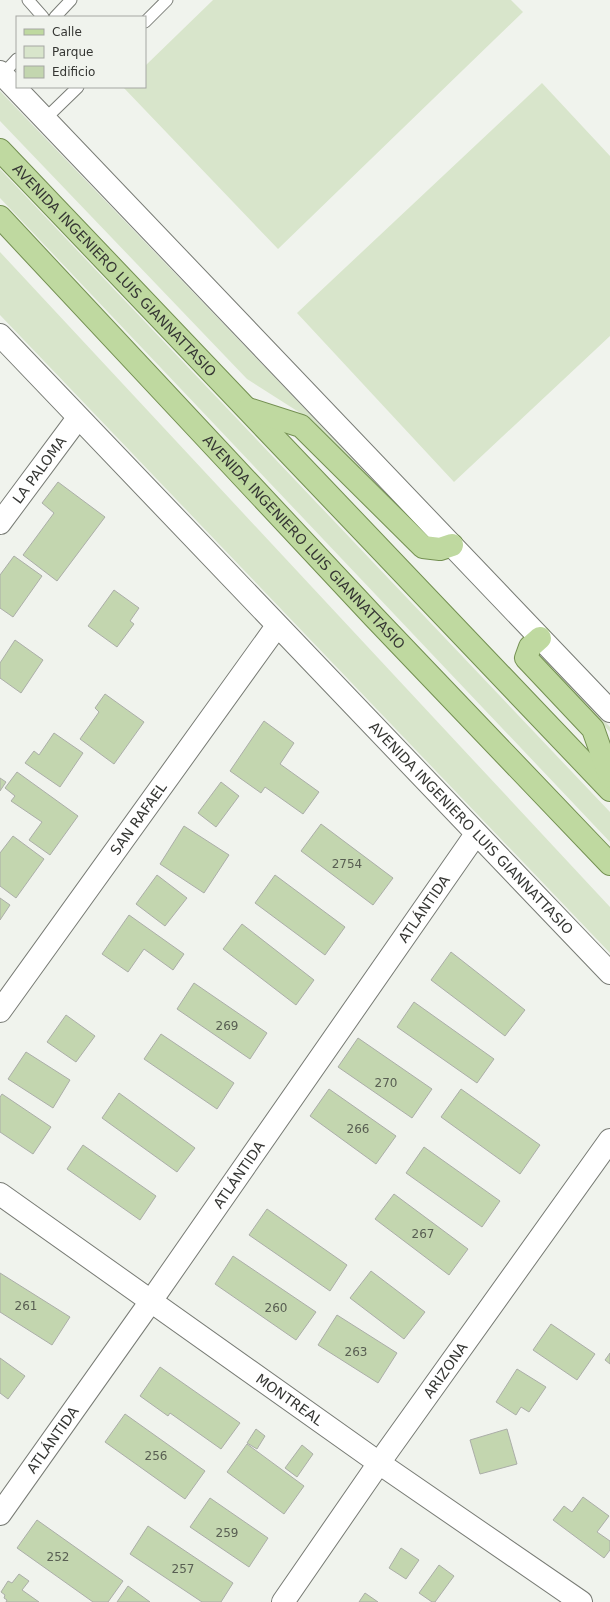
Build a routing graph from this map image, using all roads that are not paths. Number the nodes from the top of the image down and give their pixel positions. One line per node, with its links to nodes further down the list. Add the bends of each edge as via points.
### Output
1 (28, 0): 4 (lane)
2 (71, 0): 5 (lane)
3 (167, 0): 6 (lane)
4 (42, 16)
5 (56, 16)
6 (146, 21)
7 (16, 60): 8 (lane)
8 (1, 73): 10 (street)
9 (77, 88): 10 (lane)
10 (45, 119): 17 (street)
11 (0, 150): 14 (main road, AVENIDA INGENIERO LUIS GIANNATTASIO)
12 (0, 217): 24 (main road, AVENIDA INGENIERO LUIS GIANNATTASIO, via 368,611)
13 (0, 335): 15 (street, AVENIDA INGENIERO LUIS GIANNATTASIO)
14 (245, 408): 17 (main road, via 301,426 423,547 440,549); 22 (main road, AVENIDA INGENIERO LUIS GIANNATTASIO)
15 (78, 418): 16 (street, LA PALOMA); 18 (street, AVENIDA INGENIERO LUIS GIANNATTASIO)
16 (0, 523)
17 (452, 545): 19 (street)
18 (277, 626): 23 (street, AVENIDA INGENIERO LUIS GIANNATTASIO); 26 (street, SAN RAFAEL)
19 (540, 638): 20 (street); 21 (main road, via 530,647 526,658 593,729)
20 (610, 711)
21 (610, 777)
22 (610, 790)
23 (476, 834): 25 (street, AVENIDA INGENIERO LUIS GIANNATTASIO); 29 (street, ATLÁNTIDA)
24 (610, 864)
25 (610, 973)
26 (0, 1011)
27 (610, 1140): 30 (street, ARIZONA)
28 (0, 1194): 29 (street, MONTREAL)
29 (152, 1301): 30 (street, MONTREAL); 31 (street, ATLÁNTIDA)
30 (379, 1462): 32 (street, ARIZONA); 33 (street, MONTREAL)
31 (0, 1514)
32 (283, 1602)
33 (581, 1602)

